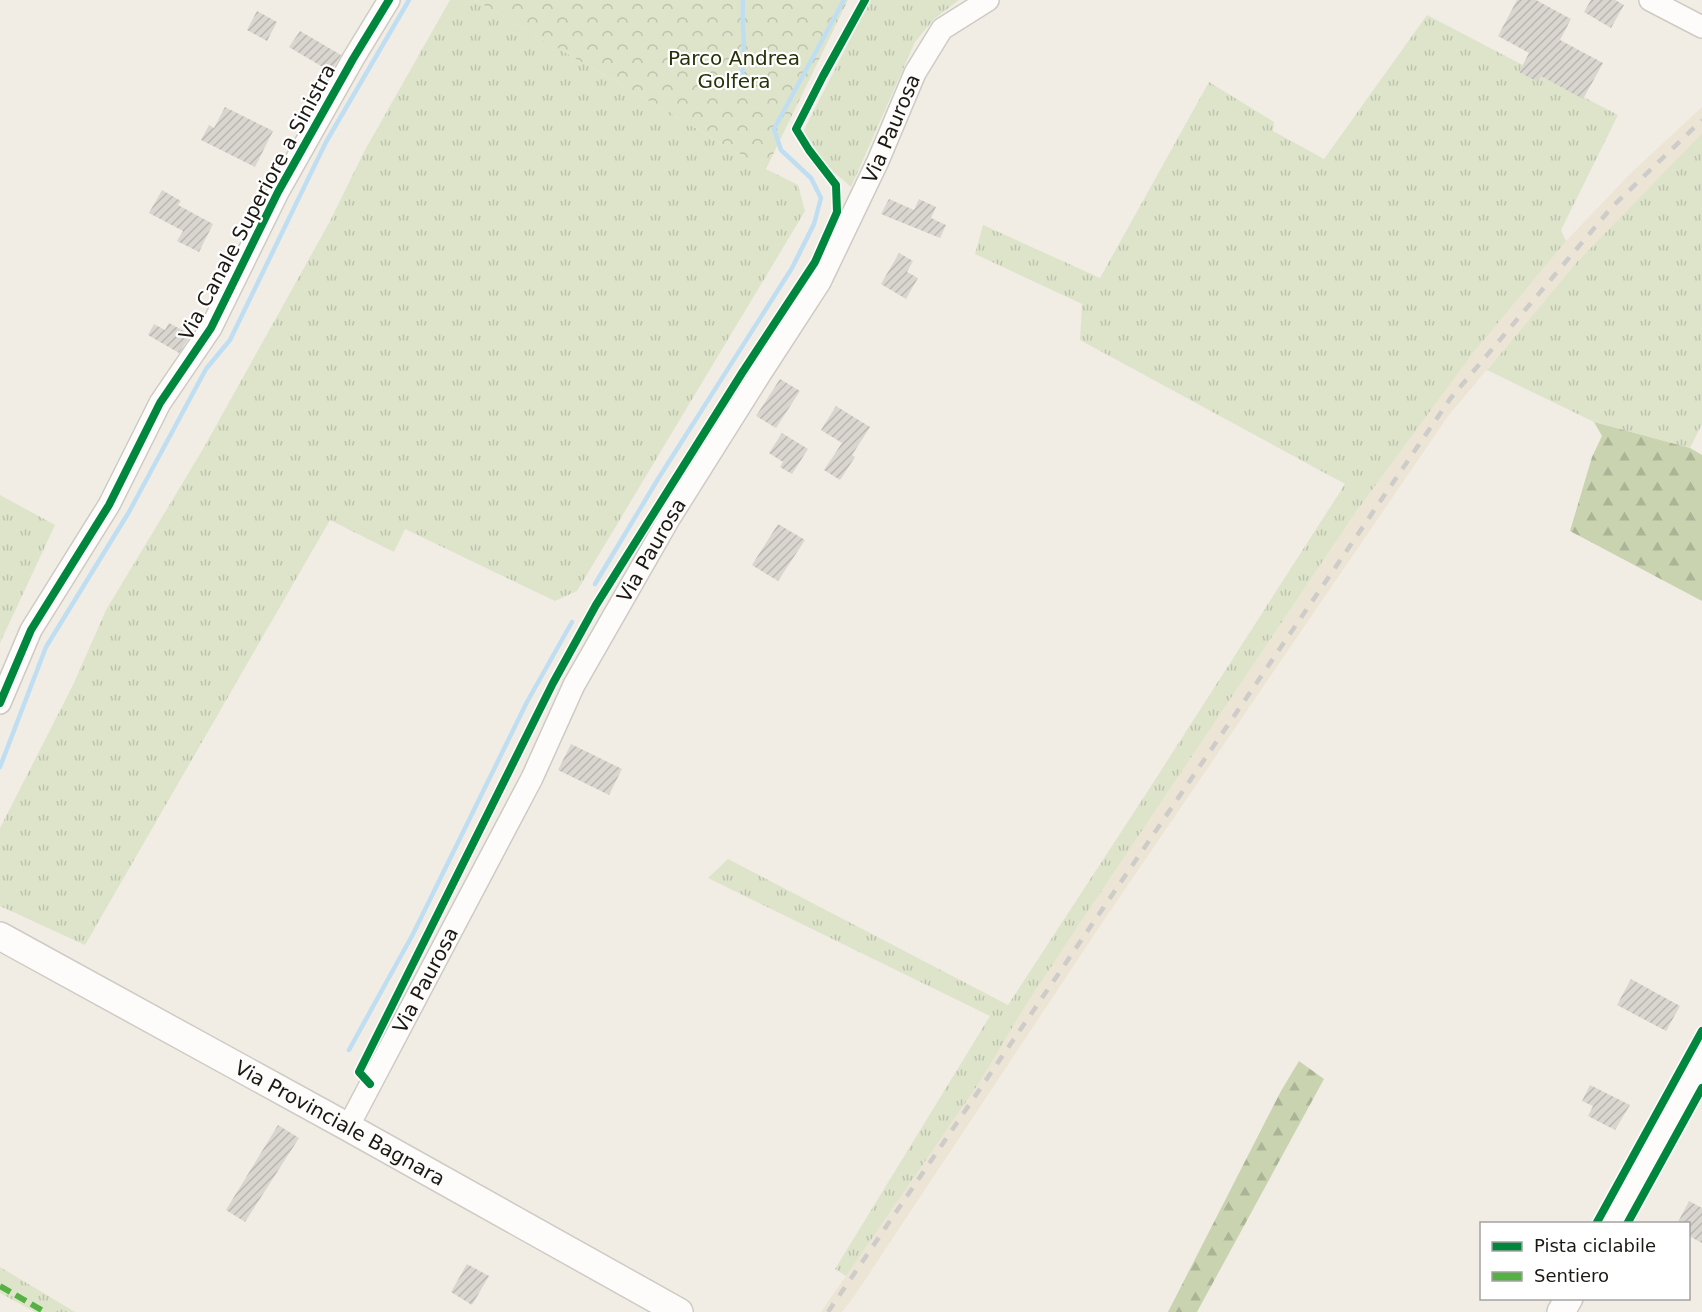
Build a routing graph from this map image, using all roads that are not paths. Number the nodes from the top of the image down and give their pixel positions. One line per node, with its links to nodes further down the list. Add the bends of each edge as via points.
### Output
1 (388, 0): 5 (street, Via Canale Superiore a Sinistra, via 278,192 211,328 160,403 109,504 31,630)
2 (988, 0): 8 (street, Via Paurosa, via 942,29 915,73 820,282 669,519 574,685 532,778)
3 (1650, 0): 4 (street)
4 (1702, 27)
5 (0, 703)
6 (0, 936): 8 (main road, Via Provinciale Bagnara)
7 (1702, 1056): 9 (main road)
8 (348, 1127): 10 (main road, Via Provinciale Bagnara)
9 (1611, 1222)
10 (679, 1312)

